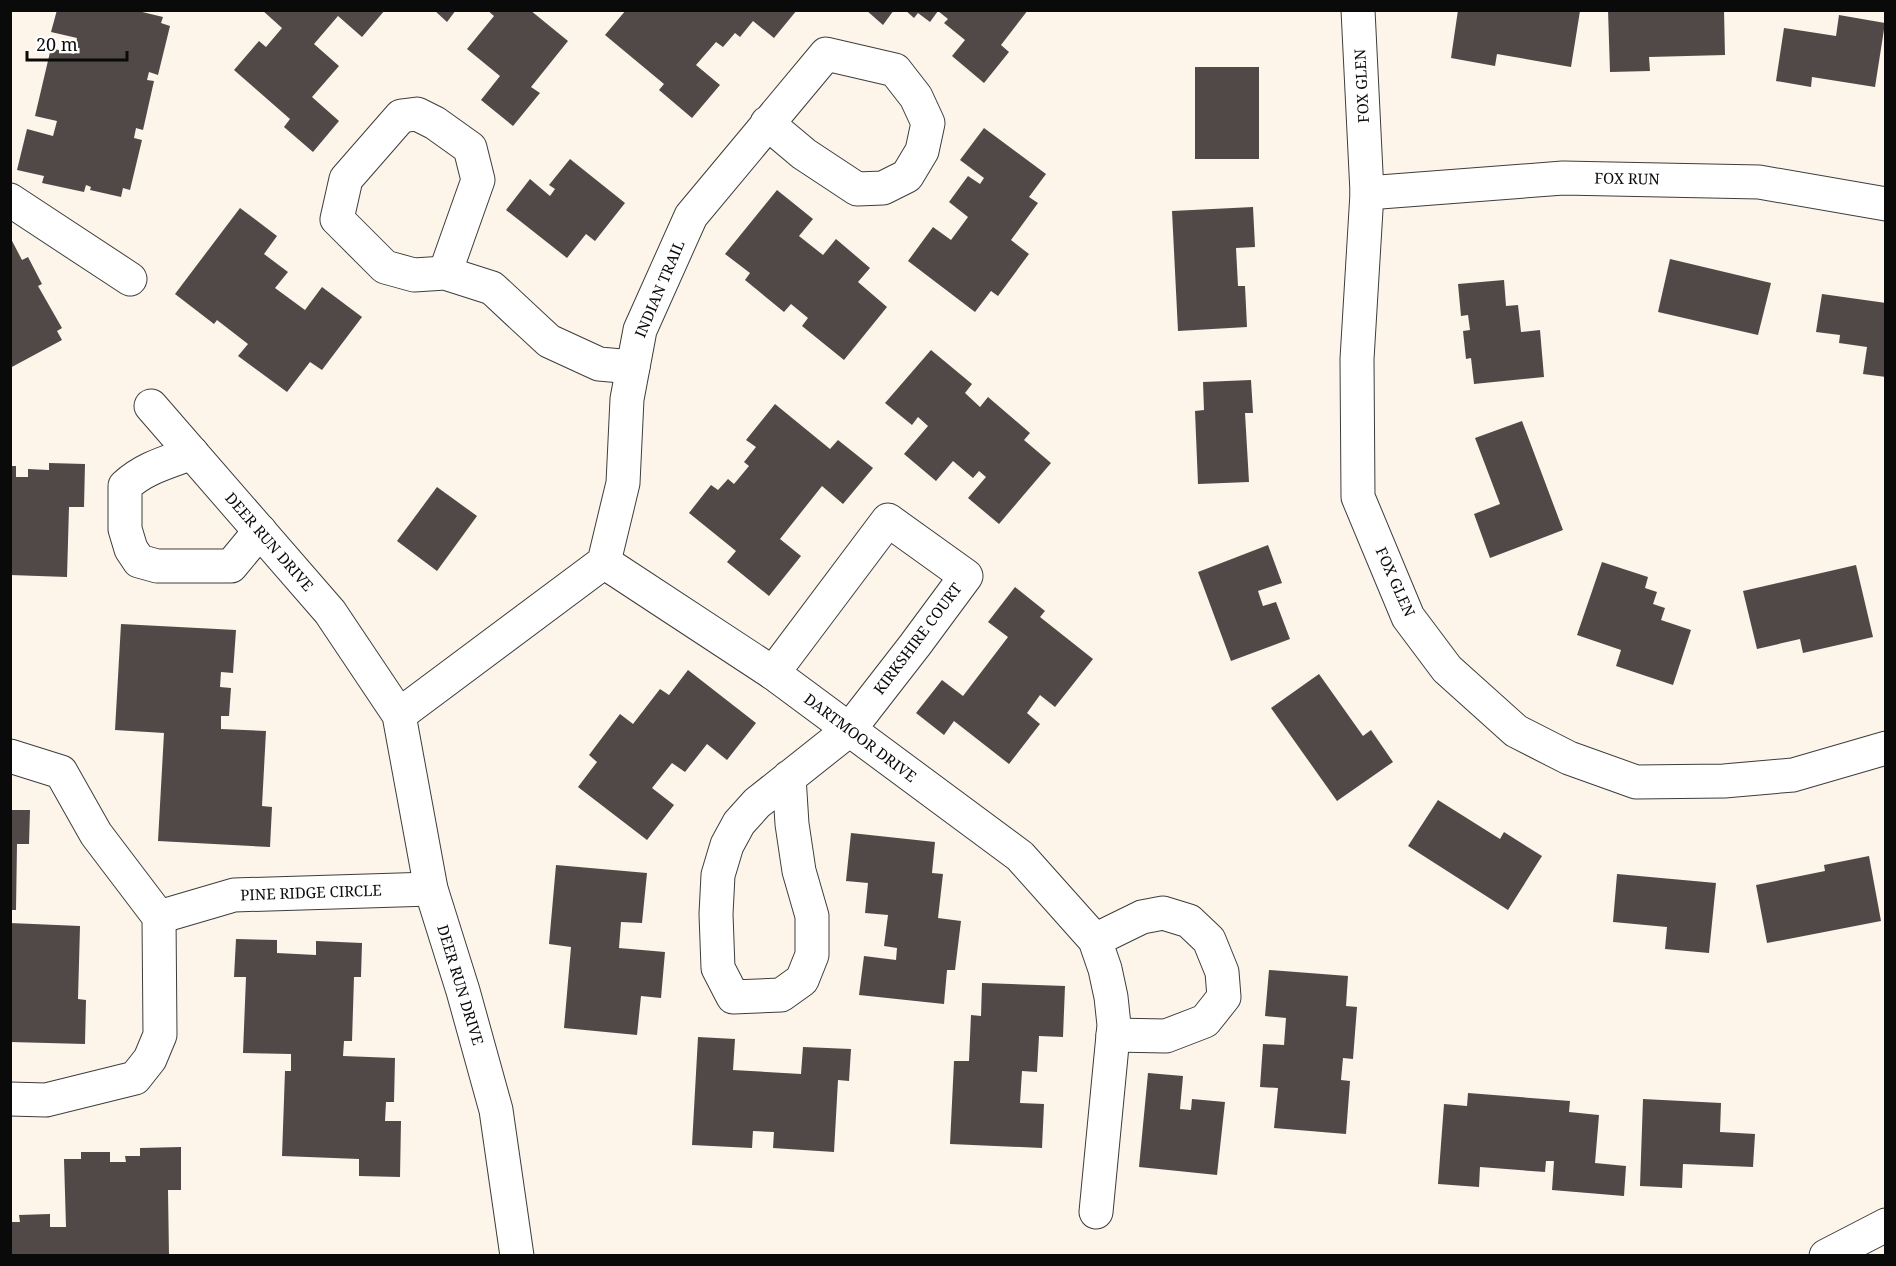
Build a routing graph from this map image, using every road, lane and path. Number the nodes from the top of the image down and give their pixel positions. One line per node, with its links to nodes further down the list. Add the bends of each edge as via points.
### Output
1 (1358, 10): 3 (street, FOX GLEN)
2 (767, 123): 2 (street, INDIAN TRAIL, via 825,54 895,70 916,97 928,123 922,151 907,176 883,188 857,189 804,154); 8 (street, INDIAN TRAIL, via 691,216 640,330)
3 (1366, 193): 5 (street, FOX RUN, via 1563,178 1759,182); 16 (street, FOX GLEN, via 1357,359 1358,497 1408,616 1448,669 1516,731 1569,758 1636,782 1724,782 1793,775)
4 (10, 200): 7 (street)
5 (1886, 204)
6 (445, 273): 6 (street, via 414,275 385,267 337,219 346,179 401,116 417,114 471,148 478,180); 8 (street, via 492,288 549,341 599,364)
7 (130, 279)
8 (633, 367): 12 (street, INDIAN TRAIL, via 627,399 623,483)
9 (151, 406): 10 (street, DEER RUN DRIVE)
10 (192, 453): 11 (street, DEER RUN DRIVE); 11 (street, via 136,476 125,486 125,529 139,561 157,566 231,566)
11 (260, 531): 14 (street, DEER RUN DRIVE, via 330,612)
12 (604, 562): 13 (street, DARTMOOR DRIVE); 14 (street)
13 (773, 673): 15 (street, DARTMOOR DRIVE); 15 (street, KIRKSHIRE COURT, via 888,520 966,576)
14 (399, 715): 19 (street, DEER RUN DRIVE)
15 (849, 730): 18 (street); 21 (street, DARTMOOR DRIVE, via 1020,856)
16 (1886, 748)
17 (10, 756): 20 (street, via 61,772 96,834)
18 (789, 777): 18 (street, via 739,823 718,875 718,968 733,997 781,995 802,980 812,955 812,915 799,871)
19 (431, 889): 20 (street, PINE RIDGE CIRCLE, via 234,895); 26 (street, DEER RUN DRIVE, via 496,1110)
20 (159, 917): 23 (street, via 160,1035 150,1059 135,1078 46,1100)
21 (1095, 940): 22 (street, DARTMOOR DRIVE, via 1111,997); 22 (street, via 1142,917 1163,913 1189,921 1209,940 1222,972 1224,997 1205,1021 1166,1036)
22 (1113, 1035): 24 (street, DARTMOOR DRIVE)
23 (10, 1100)
24 (1096, 1212)
25 (1886, 1225): 27 (street)
26 (517, 1256)
27 (1826, 1256)

